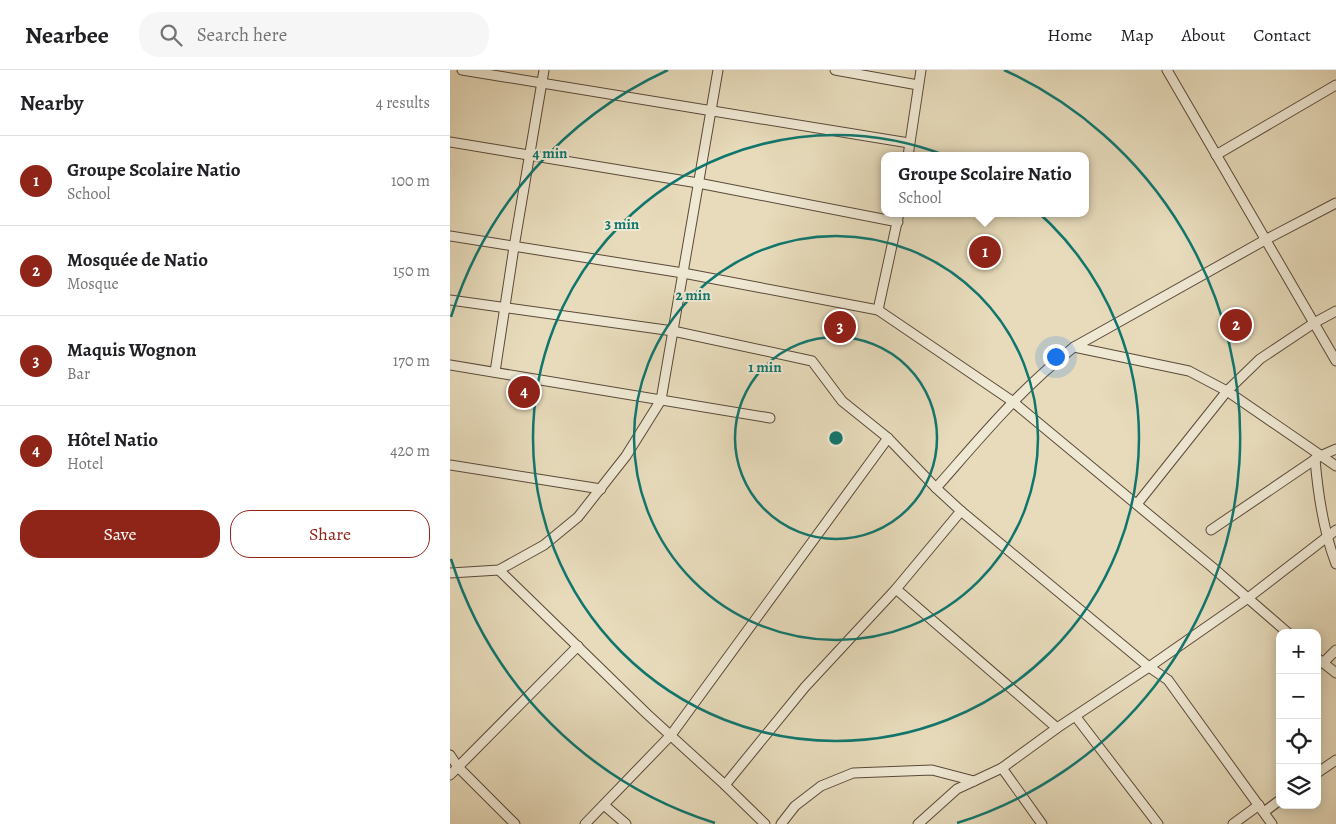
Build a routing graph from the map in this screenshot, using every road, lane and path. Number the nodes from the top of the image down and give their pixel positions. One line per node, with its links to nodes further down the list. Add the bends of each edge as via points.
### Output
1 (462, 70): 7 (street)
2 (544, 70): 7 (street)
3 (718, 70): 10 (street)
4 (835, 70): 8 (street)
5 (921, 70): 8 (street)
6 (1167, 70): 14 (street)
7 (542, 84): 10 (street); 15 (street)
8 (918, 85): 12 (street)
9 (1336, 85): 14 (street)
10 (711, 109): 12 (street); 16 (street)
11 (450, 142): 15 (street)
12 (909, 143): 13 (street)
13 (908, 152)
14 (1216, 155): 21 (street)
15 (531, 156): 16 (street); 22 (street)
16 (698, 183): 18 (street); 23 (street)
17 (1336, 203): 21 (street)
18 (881, 215)
19 (899, 218): 26 (street)
20 (450, 236): 22 (street)
21 (1265, 240): 28 (street); 30 (street)
22 (514, 247): 23 (street); 25 (street)
23 (683, 273): 26 (street); 29 (street)
24 (450, 300): 25 (street)
25 (505, 309): 29 (street); 33 (street)
26 (878, 310): 36 (street)
27 (1336, 311): 28 (street)
28 (1314, 324): 31 (street); 34 (street, via 1260,359)
29 (672, 331): 35 (street); 38 (street, via 812,361 842,401)
30 (1074, 347): 34 (street, via 1189,371); 36 (street)
31 (1336, 360)
32 (450, 365): 33 (street)
33 (495, 372): 35 (street)
34 (1227, 391): 40 (street); 45 (street)
35 (661, 400): 37 (street); 44 (street)
36 (1012, 401): 43 (street); 45 (street)
37 (770, 418)
38 (888, 438): 43 (street); 64 (street)
39 (1336, 449): 40 (street)
40 (1317, 458): 42 (street); 47 (street); 49 (street, via 1318,491)
41 (450, 465): 44 (street)
42 (1336, 466)
43 (936, 488): 46 (street)
44 (601, 489): 51 (street, via 578,517 544,545)
45 (1137, 504): 54 (street)
46 (961, 511): 53 (street); 60 (street)
47 (1210, 530)
48 (1336, 530): 49 (street)
49 (1327, 536): 50 (street); 54 (street)
50 (1336, 564)
51 (499, 570): 52 (street); 56 (street)
52 (450, 573)
53 (896, 589): 63 (street); 72 (street, via 805,687)
54 (1248, 598): 55 (street); 60 (street)
55 (1283, 629)
56 (578, 646): 64 (street); 67 (street)
57 (1336, 650): 58 (street)
58 (1321, 659)
59 (1321, 661): 61 (street)
60 (1150, 667): 62 (street); 75 (street, via 1168,680)
61 (1336, 674)
62 (1076, 717): 63 (street); 83 (street)
63 (1057, 728): 68 (street)
64 (671, 736): 72 (street); 74 (street)
65 (450, 755): 67 (street)
66 (1336, 760): 69 (street)
67 (458, 767): 70 (street); 76 (street)
68 (1002, 768): 71 (street); 82 (street)
69 (1321, 771)
70 (450, 775)
71 (974, 781): 80 (street, via 932,770 854,773 821,786 795,806); 81 (street, via 957,789)
72 (725, 784): 79 (street)
73 (1276, 802): 75 (street)
74 (604, 805): 77 (street); 78 (street)
75 (1261, 808): 84 (street); 85 (street)
76 (515, 824)
77 (585, 824)
78 (626, 824)
79 (765, 824)
80 (781, 824)
81 (918, 824)
82 (1042, 824)
83 (1158, 824)
84 (1233, 824)
85 (1272, 824)

